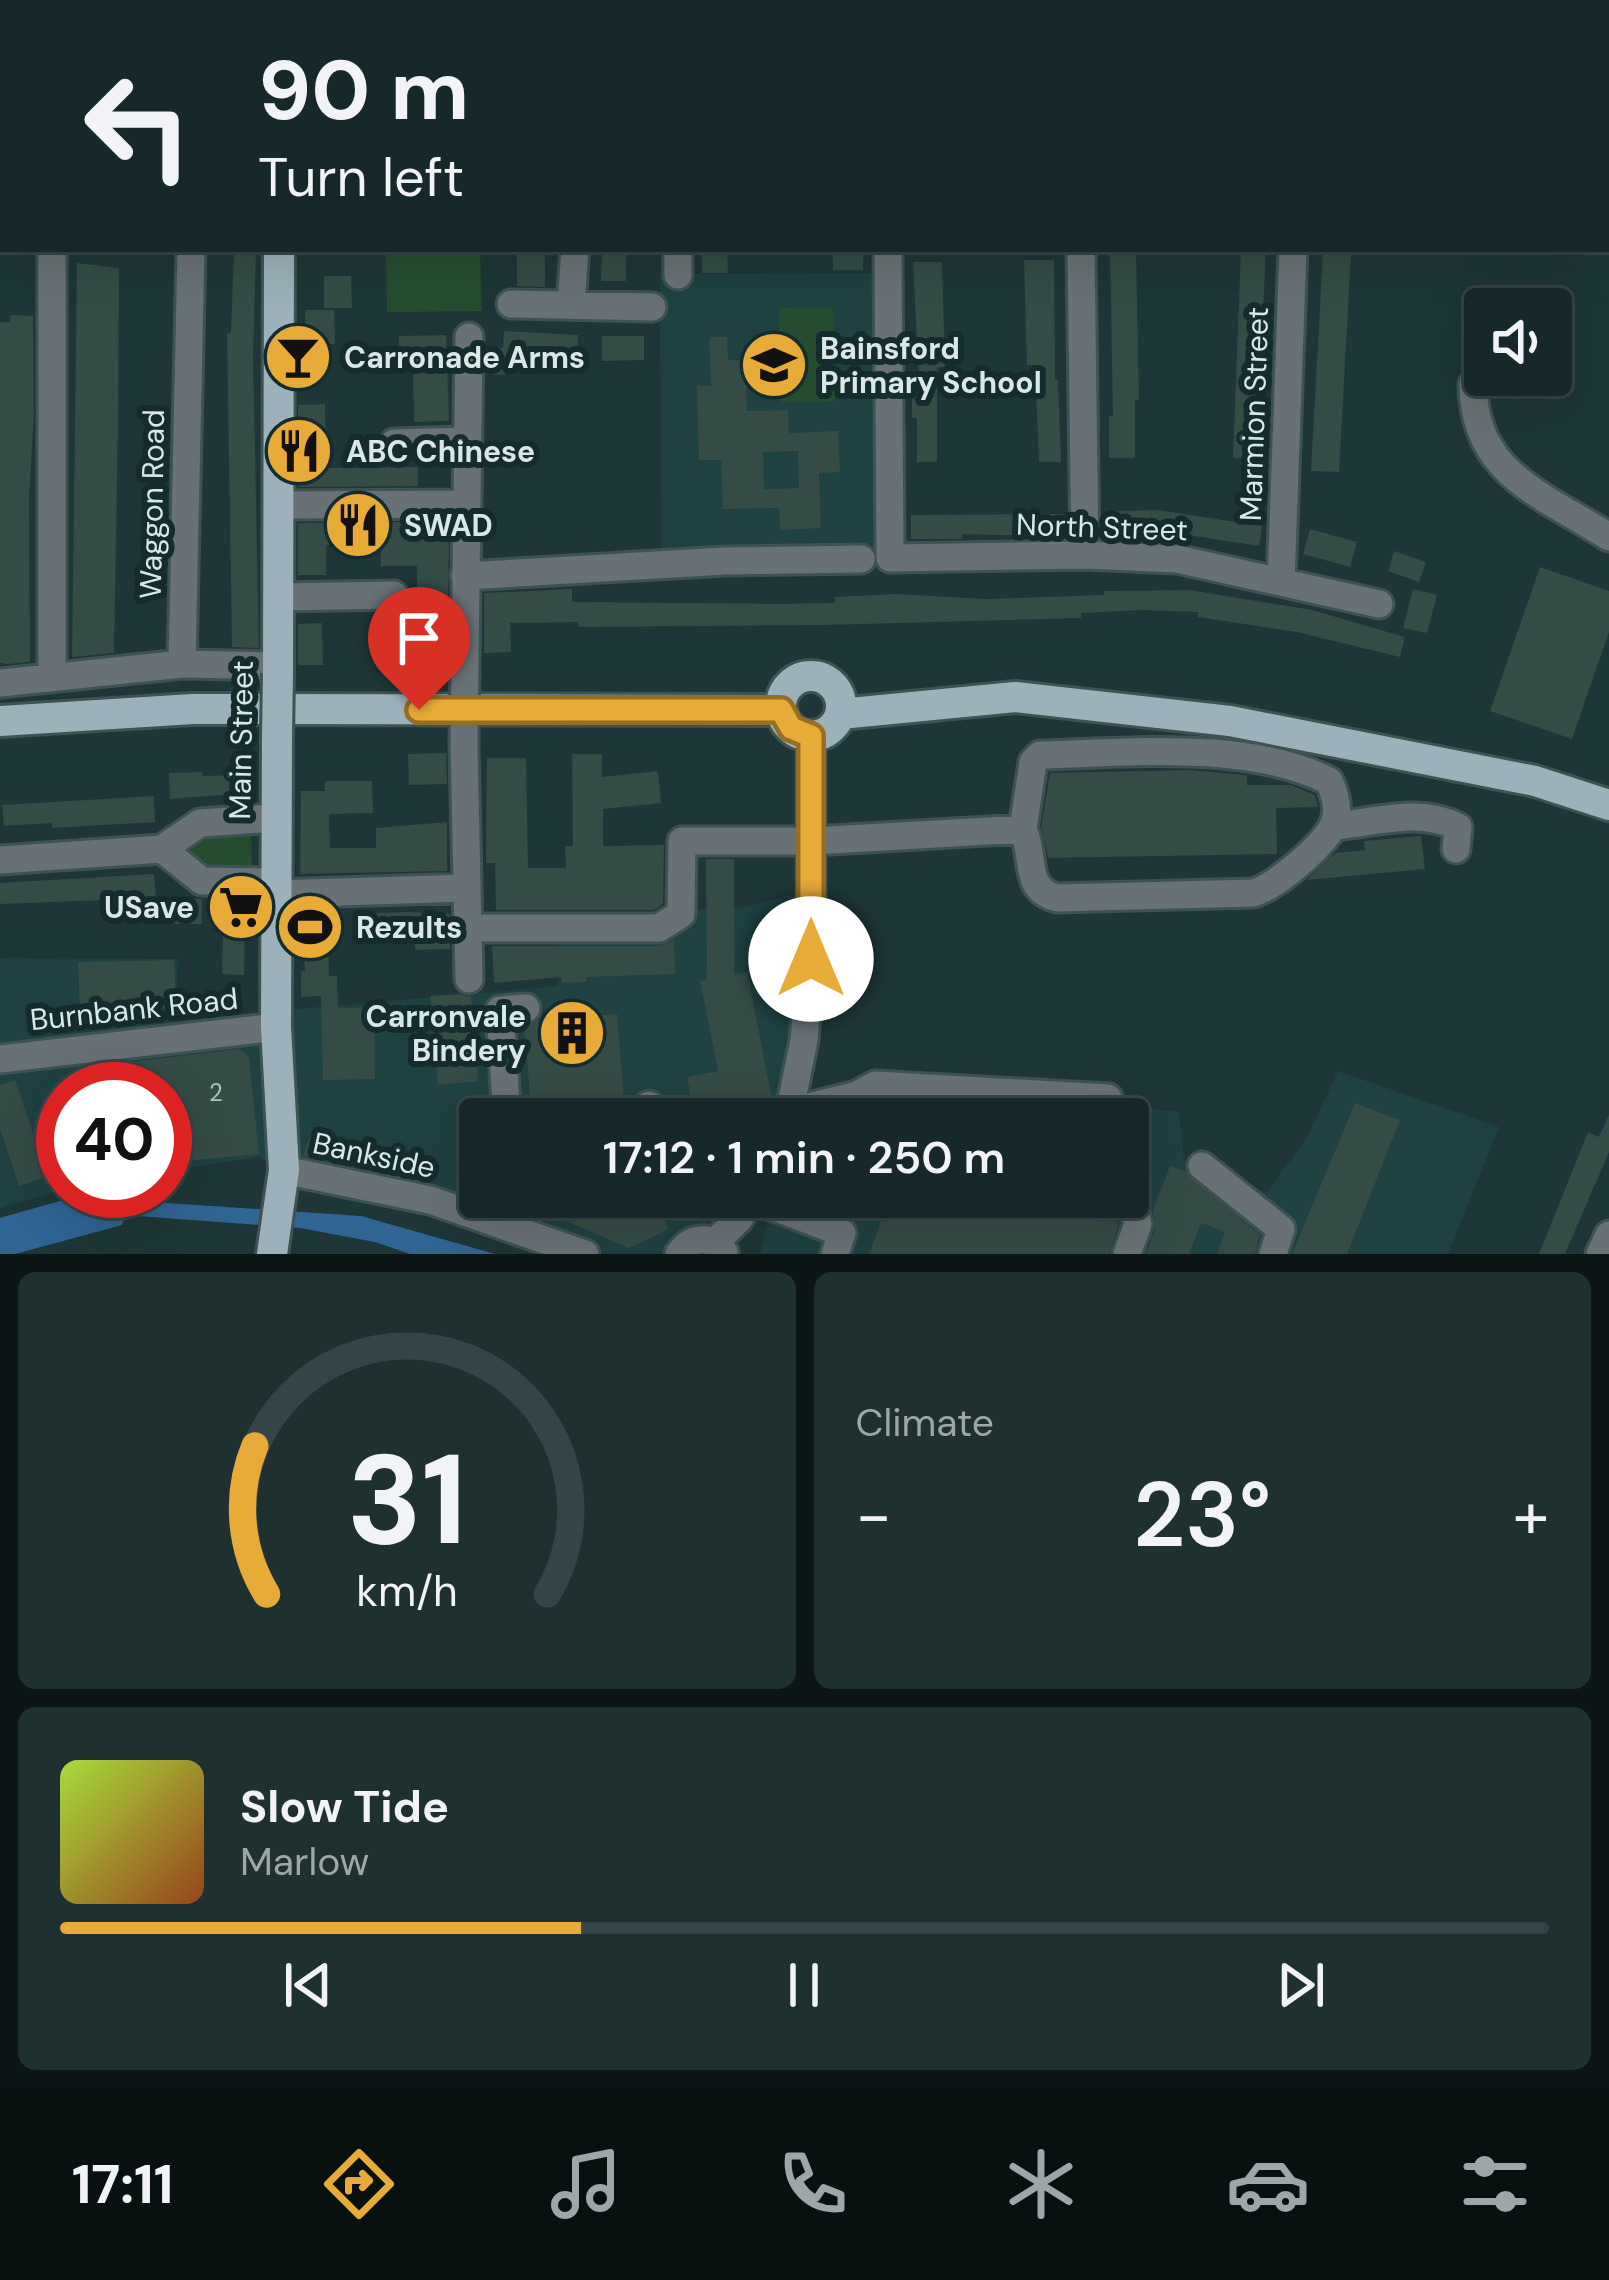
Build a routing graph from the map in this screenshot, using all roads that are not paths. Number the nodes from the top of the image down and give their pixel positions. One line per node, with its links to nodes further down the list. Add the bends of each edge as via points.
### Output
1 (52, 252): 27 (street)
2 (191, 252): 25 (street, Waggon Road)
3 (279, 252): 16 (main road, Main Street)
4 (575, 252): 9 (street)
5 (888, 252): 18 (street, North Street, via 890,558)
6 (1081, 252): 18 (street)
7 (1293, 252): 21 (street, Marmion Street)
8 (511, 304): 9 (street)
9 (571, 305): 10 (street)
10 (652, 307)
11 (469, 337): 13 (street)
12 (1474, 396): 17 (street, via 1477,429 1500,466)
13 (466, 441): 14 (street); 15 (street)
14 (394, 443)
15 (464, 504): 16 (street); 20 (street)
16 (281, 505): 23 (main road, Main Street)
17 (1609, 537)
18 (1085, 555): 21 (street, North Street, via 1177,560)
19 (861, 559): 20 (street)
20 (465, 575): 42 (street, bridge)
21 (1281, 581): 24 (street, North Street)
22 (394, 595): 23 (street)
23 (280, 597): 26 (main road, Main Street)
24 (1379, 604)
25 (182, 664): 26 (street); 27 (street)
26 (278, 670): 34 (main road, Main Street, bridge)
27 (52, 676): 28 (street)
28 (0, 683)
29 (781, 710): 30 (main road, via 793,682 813,676 838,693); 31 (main road, via 193,709); 32 (main road, via 791,728)
30 (840, 714): 32 (main road, via 829,730); 33 (main road, via 1015,697 1230,721 1534,782)
31 (0, 721)
32 (811, 736): 37 (street)
33 (1609, 805)
34 (274, 818): 38 (street, via 200,823); 41 (main road, Main Street)
35 (1334, 826): 36 (street, via 1280,882 1253,893 1057,898 1034,887); 36 (street, via 1329,781 1281,764 1186,752 1040,755); 39 (street, via 1397,816 1447,821 1458,827)
36 (1014, 830): 37 (street)
37 (813, 841): 43 (street, via 682,842 681,914 659,928); 49 (street, via 811,959)
38 (162, 849): 40 (street); 41 (street, via 202,881)
39 (1456, 849)
40 (0, 860)
41 (275, 888): 42 (street); 46 (main road, Main Street)
42 (466, 888): 43 (street)
43 (467, 928): 44 (street)
44 (469, 979)
45 (526, 1008): 48 (street, via 500,1010)
46 (276, 1028): 47 (street, Burnbank Road); 53 (main road, Main Street)
47 (0, 1059)
48 (506, 1098)
49 (793, 1098)
50 (847, 1098): 51 (street, via 875,1085)
51 (1108, 1098)
52 (1202, 1166): 61 (street)
53 (284, 1170): 54 (street, Bankside); 59 (main road, Main Street)
54 (459, 1203)
55 (508, 1218): 63 (street, Bankside)
56 (740, 1218): 62 (street)
57 (803, 1218): 65 (street, via 842,1233)
58 (1136, 1218): 66 (street)
59 (276, 1231)
60 (1609, 1234): 67 (street)
61 (1277, 1241)
62 (720, 1248): 64 (street, via 693,1240)
63 (585, 1254)
64 (679, 1254)
65 (835, 1254)
66 (1127, 1254)
67 (1600, 1254)

